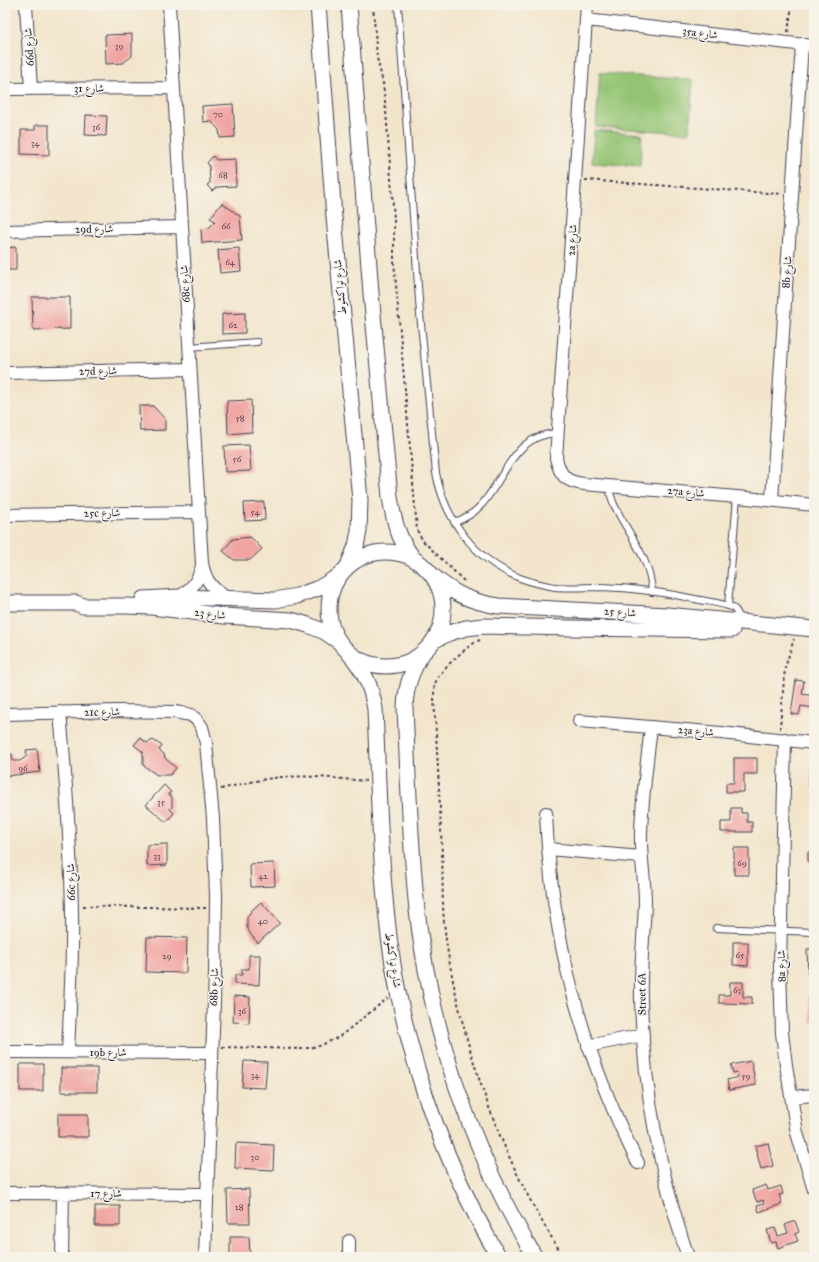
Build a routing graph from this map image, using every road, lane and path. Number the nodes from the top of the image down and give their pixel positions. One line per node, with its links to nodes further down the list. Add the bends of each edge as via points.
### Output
1 (26, 5): 13 (street, 66d شارع)
2 (169, 5): 11 (street, 68c شارع)
3 (318, 5): 33 (street, شارع نواكشوط, via 360,500 356,546)
4 (398, 5): 30 (lane, via 432,440 438,486)
5 (587, 5): 8 (street, 2a شارع)
6 (792, 5): 9 (path)
7 (350, 7): 31 (street, via 371,293 390,497 396,530)
8 (586, 20): 9 (street, 35a شارع); 14 (street, 2a شارع)
9 (786, 43): 10 (street, 35a شارع)
10 (808, 45): 15 (street, 8b شارع)
11 (173, 88): 13 (street, شارع 31); 16 (street, 68c شارع)
12 (5, 89): 13 (street, شارع 31)
13 (31, 89)
14 (576, 180): 15 (path); 22 (street, 2a شارع)
15 (792, 195): 26 (street, 8b شارع)
16 (182, 227): 17 (street, 29d شارع); 19 (street, 68c شارع)
17 (5, 232)
18 (257, 342): 19 (lane)
19 (189, 347): 20 (street, 68c شارع)
20 (190, 369): 21 (street, 27d شارع); 28 (street, 68c شارع)
21 (5, 373)
22 (558, 433): 23 (street, 2a شارع, via 556,458); 30 (lane, via 538,436 522,446 483,503 473,513)
23 (561, 474): 24 (street, 27a شارع, via 576,483)
24 (609, 486): 25 (street, 27a شارع); 35 (lane, via 612,501 647,566)
25 (737, 496): 26 (street, 27a شارع); 40 (lane)
26 (772, 500): 27 (street, 27a شارع)
27 (814, 505)
28 (198, 512): 29 (street, 25c شارع); 32 (street, 68c شارع)
29 (5, 515)
30 (454, 522): 35 (lane, via 468,542 486,559 530,582 555,587)
31 (413, 558): 33 (street, via 393,553 372,554 360,558); 34 (street)
32 (202, 564): 36 (street, 68c شارع, via 195,584); 37 (street, 68c شارع, via 204,575 210,585)
33 (344, 571): 37 (street, شارع 23, via 319,588 297,596 275,600); 46 (street, via 333,589 329,602 329,616 333,629)
34 (433, 576): 41 (street, شارع 25, via 463,597 499,606 603,610); 45 (street, via 443,602 443,615 440,629)
35 (652, 592): 40 (lane)
36 (179, 597): 37 (street, شارع 23); 39 (street, شارع 23, via 83,600)
37 (228, 599)
38 (5, 603): 39 (street, شارع 23)
39 (76, 603): 46 (street, شارع 23, via 83,606 152,607 224,616 291,620 325,632)
40 (728, 606): 41 (lane, via 736,611)
41 (738, 621): 42 (street, شارع 25)
42 (814, 629)
43 (795, 634): 44 (street, شارع 25); 45 (street, شارع 25, via 723,630 483,626 454,632); 52 (path, via 785,668 780,727)
44 (814, 636)
45 (429, 646): 46 (street, via 413,659 386,666 360,659); 83 (street, via 410,677 405,707 417,910 426,967 438,1023 473,1132 496,1185)
46 (344, 647): 54 (street, شارع نواكشوط, via 359,664 372,693)
47 (60, 712): 48 (street, 21c شارع); 49 (street, 21c شارع, via 175,712 191,715); 59 (street, 66c شارع, via 67,788)
48 (5, 714)
49 (197, 720): 55 (street, 68b شارع, via 205,735)
50 (579, 720): 51 (street, 23a شارع)
51 (651, 727): 52 (street, 23a شارع); 58 (street, Street 6A, via 641,821)
52 (785, 739): 53 (street, 23a شارع); 62 (street, 8a شارع)
53 (814, 743)
54 (378, 782): 55 (path, via 282,777); 64 (street, شارع نواكشوط, via 386,909)
55 (210, 791): 60 (street, 68b شارع)
56 (546, 813): 57 (street)
57 (548, 849): 58 (street); 66 (street, via 559,936)
58 (641, 857): 65 (street, Street 6A, via 645,903 641,974)
59 (72, 906): 60 (path); 69 (street, 66c شارع)
60 (216, 908): 67 (street, 68b شارع)
61 (716, 928): 62 (lane)
62 (782, 931): 63 (lane); 71 (street, 8a شارع, via 782,1032)
63 (814, 932)
64 (398, 989): 67 (path, via 339,1037 318,1046 302,1049); 82 (street, شارع نواكشوط, via 422,1085 442,1142 467,1197)
65 (643, 1035): 66 (street); 84 (street, Street 6A, via 659,1151)
66 (588, 1046): 72 (street, via 610,1105)
67 (211, 1050): 69 (street, 19b شارع); 76 (street, 68b شارع)
68 (5, 1052): 69 (street, 19b شارع)
69 (68, 1052)
70 (814, 1095): 71 (street)
71 (790, 1098): 73 (street, 8a شارع, via 797,1133)
72 (638, 1163)
73 (814, 1190)
74 (5, 1193): 75 (street, شارع 17)
75 (63, 1193): 76 (street, شارع 17); 79 (street)
76 (206, 1194): 80 (street, 68b شارع)
77 (349, 1241): 81 (street)
78 (814, 1252): 85 (path)
79 (62, 1257)
80 (205, 1257)
81 (349, 1257)
82 (499, 1257)
83 (535, 1257)
84 (688, 1257)
85 (803, 1257)

